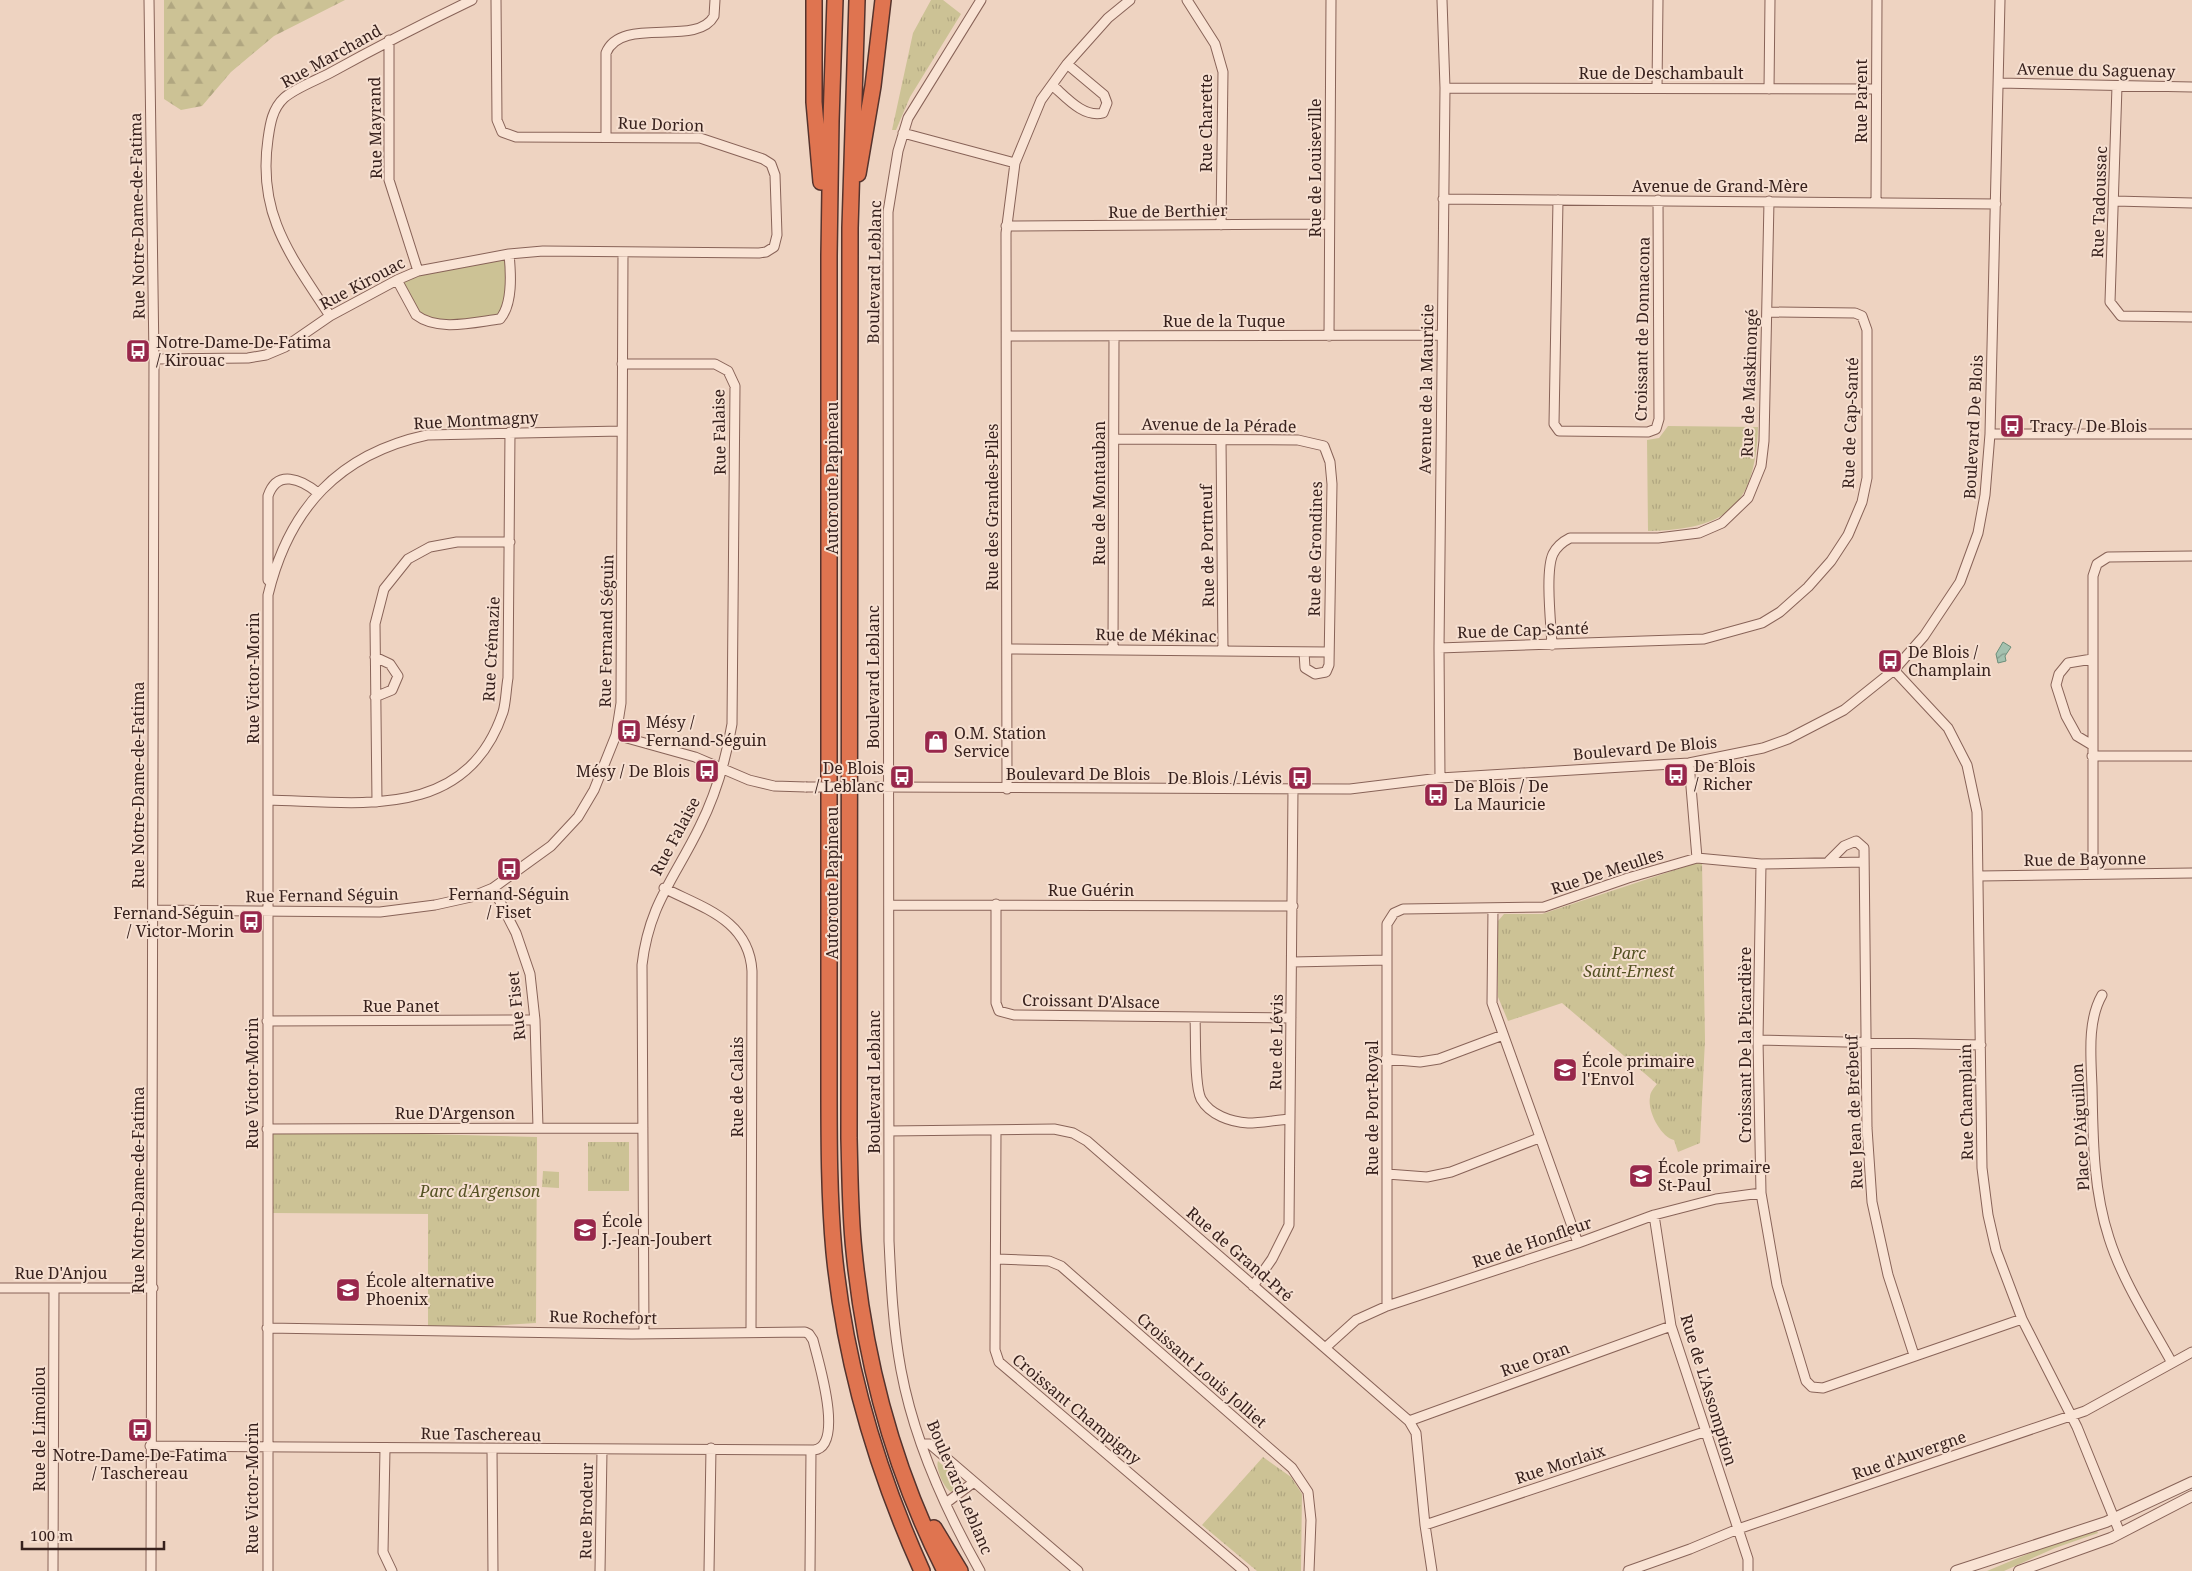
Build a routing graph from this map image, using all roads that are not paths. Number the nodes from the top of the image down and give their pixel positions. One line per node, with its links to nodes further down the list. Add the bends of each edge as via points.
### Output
1 (149, 0): 55 (street, Rue Notre-Dame-de-Fatima)
2 (472, 0): 18 (street, Rue Marchand)
3 (496, 0): 29 (street, Rue Dorion, via 497,120 502,132 516,137)
4 (716, 0): 29 (street, via 714,16 704,27 622,37 610,45 606,53)
5 (814, 0): 46 (highway, via 814,102)
6 (835, 0): 46 (highway, Autoroute Papineau)
7 (857, 0): 42 (highway, Autoroute Papineau)
8 (882, 0): 42 (highway, via 873,86)
9 (981, 0): 28 (street, Boulevard Leblanc, via 917,102)
10 (1130, 0): 19 (street, Rue des Grandes-Piles, via 1108,18)
11 (1187, 0): 40 (street, Rue Charette, via 1216,44 1222,72)
12 (1331, 0): 39 (street, Rue de Louiseville)
13 (1442, 0): 24 (street, Avenue de la Mauricie)
14 (1658, 0): 25 (street)
15 (1770, 0): 26 (street)
16 (1877, 0): 27 (street, Rue Parent)
17 (2000, 0): 20 (street, Boulevard De Blois)
18 (390, 40): 45 (street, Rue Mayrand, via 389,180); 49 (street, Rue Marchand, via 284,98 271,119 266,152 267,194 273,220)
19 (1067, 64): 21 (street, Rue des Grandes-Piles); 21 (street, via 1104,96 1107,103 1103,113 1096,115 1081,110)
20 (1999, 83): 22 (street, Avenue du Saguenay); 38 (street, Boulevard De Blois)
21 (1052, 85): 30 (street, Rue des Grandes-Piles, via 1042,100)
22 (2117, 86): 23 (street, Avenue du Saguenay); 35 (street, Rue Tadoussac)
23 (2192, 87)
24 (1445, 88): 25 (street, Rue de Deschambault); 31 (street, Avenue de la Mauricie)
25 (1658, 88): 26 (street, Rue de Deschambault)
26 (1769, 89): 27 (street, Rue de Deschambault)
27 (1876, 89): 36 (street, Rue Parent)
28 (903, 133): 30 (street); 86 (street, Boulevard Leblanc, via 892,180 888,221)
29 (606, 137): 43 (street, Rue Dorion, via 707,139 763,159 771,164 775,175 777,239 771,250)
30 (1015, 163): 41 (street, Rue des Grandes-Piles)
31 (1443, 199): 32 (street, Avenue de Grand-Mère); 51 (street, Avenue de la Mauricie)
32 (1558, 200): 33 (street, Avenue de Grand-Mère); 33 (street, Croissant de Donnacona, via 1554,424 1559,430 1648,432 1656,429 1659,419)
33 (1658, 200): 34 (street, Avenue de Grand-Mère)
34 (1769, 201): 36 (street, Avenue de Grand-Mère); 48 (street, Rue de Maskinongé)
35 (2115, 201): 37 (street); 50 (street, Rue Tadoussac, via 2110,302 2121,316)
36 (1876, 202): 38 (street, Avenue de Grand-Mère)
37 (2192, 203)
38 (1996, 204): 59 (street, Boulevard De Blois)
39 (1329, 224): 40 (street, Rue de Berthier); 54 (street, Rue de Louiseville)
40 (1221, 225): 41 (street, Rue de Berthier)
41 (1006, 226): 52 (street, Rue des Grandes-Piles)
42 (850, 228): 158 (highway, Autoroute Papineau, via 851,1206 858,1288 868,1348 886,1423)
43 (623, 252): 44 (street, Rue Kirouac); 56 (street, Rue Fernand Séguin)
44 (509, 254): 45 (street, Rue Kirouac); 47 (street, via 507,312 500,319 439,325 420,318)
45 (418, 271): 47 (street, Rue Kirouac)
46 (829, 276): 160 (highway, Autoroute Papineau, via 829,1086 832,1218 839,1294 853,1370 871,1441)
47 (397, 280): 49 (street, Rue Kirouac)
48 (1768, 312): 68 (street, Rue de Maskinongé, via 1764,441 1760,466 1748,498 1722,523 1700,533 1658,538 1570,538 1561,542 1552,555 1550,577); 68 (street, Rue de Cap-Santé, via 1855,313 1862,316 1867,330 1866,478 1862,502 1848,535 1808,587 1762,624 1704,639)
49 (330, 316): 55 (street, Rue Kirouac, via 285,347 266,355)
50 (2192, 317)
51 (1442, 335): 54 (street, Rue de la Tuque); 69 (street, Avenue de la Mauricie)
52 (1007, 336): 53 (street, Rue de la Tuque); 70 (street, Rue des Grandes-Piles)
53 (1114, 336): 54 (street, Rue de la Tuque); 61 (street, Rue de Montauban)
54 (1329, 336)
55 (154, 359): 104 (street, Rue Notre-Dame-de-Fatima)
56 (622, 364): 57 (street, Rue Fernand Séguin); 84 (street, Rue Falaise, via 715,364 728,372 734,381 734,705)
57 (622, 431): 58 (street, Rue Montmagny); 79 (street, Rue Fernand Séguin, via 622,690)
58 (510, 432): 64 (street, Rue Montmagny, via 427,435 398,441 356,462); 65 (street, Rue Crémazie)
59 (1990, 434): 60 (street); 77 (street, Boulevard De Blois, via 1983,510 1969,561 1960,582 1924,636)
60 (2192, 434)
61 (1114, 439): 62 (street, Avenue de la Pérade); 71 (street, Rue de Montauban)
62 (1221, 440): 63 (street, Avenue de la Pérade, via 1298,440); 72 (street, Rue de Portneuf)
63 (1324, 446): 74 (street, Rue de Grondines, via 1330,462 1332,484)
64 (318, 493): 67 (street, Rue Victor-Morin, via 301,513 285,542); 67 (street, Rue Victor-Morin, via 296,479 272,486 268,496)
65 (510, 542): 75 (street, via 457,542 430,547 408,559 384,589 375,624); 90 (street, Rue Crémazie, via 508,678 503,711 492,736 481,756 458,777 411,798)
66 (2192, 556): 76 (street, via 2108,557 2097,564 2093,576)
67 (268, 595): 89 (street, Rue Victor-Morin)
68 (1552, 645): 69 (street, Rue de Cap-Santé)
69 (1439, 648): 85 (street, Avenue de la Mauricie)
70 (1007, 649): 71 (street, Rue de Mékinac); 87 (street, Rue des Grandes-Piles)
71 (1113, 650): 72 (street, Rue de Mékinac)
72 (1223, 651): 73 (street, Rue de Mékinac)
73 (1304, 652): 74 (street, Rue de Mékinac); 74 (street, via 1305,668 1315,674 1326,672)
74 (1329, 652)
75 (375, 657): 78 (street); 78 (street, via 390,664 398,676 392,690)
76 (2092, 659): 80 (street); 80 (street, via 2068,663 2059,674 2056,685 2066,716 2077,736)
77 (1894, 670): 83 (street, Boulevard De Blois, via 1844,710 1788,739 1736,755); 97 (street, Rue Champlain, via 1948,728 1967,765 1977,812)
78 (375, 698): 90 (street)
79 (616, 735): 84 (street, Boulevard De Blois); 98 (street, Rue Fernand Séguin, via 594,790 578,817 551,846)
80 (2092, 745): 81 (street)
81 (2092, 756): 82 (street); 96 (street)
82 (2192, 756)
83 (1689, 763): 85 (street, Boulevard De Blois); 91 (street)
84 (722, 768): 86 (street, Boulevard De Blois, bridge, via 765,784); 99 (street, Rue Falaise, via 701,825)
85 (1440, 778): 88 (street, Boulevard De Blois, via 1350,789)
86 (885, 786): 87 (street, Boulevard De Blois); 101 (street, Boulevard Leblanc)
87 (1006, 789): 88 (street, Boulevard De Blois)
88 (1292, 789): 102 (street, Rue de Lévis)
89 (268, 800): 90 (street, Rue Crémazie); 105 (street, Rue Victor-Morin)
90 (377, 802)
91 (1698, 858): 94 (street, Rue De Meulles); 103 (street, Rue De Meulles, via 1544,907)
92 (1829, 861): 93 (street, Rue De Meulles); 93 (street, via 1844,846 1856,841 1864,848); 94 (street, Rue De Meulles)
93 (1864, 862): 116 (street, Rue Jean de Brébeuf)
94 (1761, 864): 115 (street, Croissant De la Picardière)
95 (2192, 873): 96 (street, Rue de Bayonne)
96 (2092, 874): 97 (street, Rue de Bayonne)
97 (1979, 876): 117 (street, Rue Champlain)
98 (493, 888): 105 (street, Rue Fernand Séguin, via 436,905 380,912); 112 (street, Rue Fiset, via 516,933 530,974)
99 (664, 888): 121 (street, Rue Falaise, via 649,926 642,965); 139 (street, Rue de Calais, via 733,926 742,936 750,955)
100 (996, 904): 101 (street, Rue Guérin); 102 (street, Rue Guérin); 110 (street, Croissant D'Alsace, via 996,1003 999,1011 1014,1015)
101 (889, 906): 124 (street, Boulevard Leblanc)
102 (1293, 906): 108 (street, Rue de Lévis)
103 (1493, 908): 106 (street, Rue De Meulles, via 1403,909); 114 (street, via 1492,1003)
104 (153, 910): 105 (street, Rue Fernand Séguin); 134 (street, Rue Notre-Dame-de-Fatima)
105 (267, 911): 113 (street, Rue Victor-Morin)
106 (1394, 913): 107 (street, Rue de Port-Royal, via 1387,924)
107 (1387, 960): 108 (street); 118 (street, Rue de Port-Royal)
108 (1292, 962): 111 (street, Rue de Lévis)
109 (2102, 995): 144 (street, Place D'Aiguillon, via 2094,1009 2091,1056 2094,1170 2100,1204 2109,1238 2124,1274)
110 (1195, 1018): 111 (street, Croissant D'Alsace); 119 (street, via 1198,1087 1201,1099 1212,1111 1227,1120 1247,1123)
111 (1291, 1018): 119 (street, Rue de Lévis)
112 (535, 1020): 113 (street, Rue Panet); 120 (street, Rue Fiset)
113 (267, 1021): 122 (street, Rue Victor-Morin)
114 (1503, 1035): 118 (street, via 1439,1059 1420,1062); 125 (street)
115 (1758, 1040): 116 (street); 127 (street, Croissant De la Picardière)
116 (1868, 1044): 117 (street); 143 (street, Rue Jean de Brébeuf, via 1867,1128 1872,1202 1888,1275)
117 (1981, 1045): 136 (street, Rue Champlain, via 1982,1168 1988,1215 1996,1250)
118 (1386, 1059): 126 (street, Rue de Port-Royal)
119 (1290, 1119): 131 (street, Rue de Lévis, via 1289,1225 1272,1259)
120 (538, 1128): 121 (street, Rue D'Argenson); 122 (street, Rue D'Argenson)
121 (643, 1128): 140 (street, Rue Falaise)
122 (267, 1129): 138 (street, Rue Victor-Morin)
123 (996, 1130): 124 (street, Rue de Grand-Pré); 130 (street, Croissant Champigny); 131 (street, Rue de Grand-Pré, via 1054,1129 1087,1140)
124 (889, 1131): 148 (street, Boulevard Leblanc, via 889,1241 894,1316 903,1380)
125 (1539, 1138): 126 (street, via 1451,1172 1427,1177); 129 (street)
126 (1387, 1174): 135 (street, Rue de Port-Royal)
127 (1761, 1193): 128 (street, Rue de Honfleur, via 1716,1199); 143 (street, Croissant De la Picardière, via 1777,1285 1806,1382 1812,1387 1823,1388)
128 (1654, 1215): 129 (street, Rue de Honfleur); 137 (street, Rue de L'Assomption)
129 (1578, 1243): 135 (street, Rue de Honfleur)
130 (997, 1259): 180 (street, Croissant Champigny, via 995,1350 999,1362); 181 (street, Croissant Louis Jolliet, via 1049,1260 1060,1266 1292,1468 1308,1492 1311,1520)
131 (1253, 1286): 141 (street, Rue de Grand-Pré)
132 (0, 1288): 133 (street, Rue D'Anjou)
133 (54, 1288): 134 (street, Rue D'Anjou); 166 (street, Rue de Limoilou)
134 (153, 1288): 149 (street, Rue Notre-Dame-de-Fatima)
135 (1387, 1306): 141 (street, Rue de Honfleur, via 1356,1320)
136 (2022, 1319): 143 (street, Croissant De la Picardière); 145 (street, Rue Champlain)
137 (1671, 1326): 146 (street, Rue Oran); 147 (street, Rue de L'Assomption)
138 (267, 1328): 140 (street, Rue Rochefort); 150 (street, Rue Victor-Morin)
139 (751, 1332): 140 (street, Rue Rochefort); 155 (street, Rue Rochefort, via 805,1332 812,1338 828,1410 825,1443 819,1449)
140 (644, 1333)
141 (1325, 1348): 146 (street, Rue de Grand-Pré)
142 (2192, 1352): 144 (street, Rue d'Auvergne)
143 (1914, 1355)
144 (2172, 1363): 145 (street, Rue d'Auvergne)
145 (2072, 1416): 162 (street, Rue Champlain); 164 (street, Rue d'Auvergne)
146 (1409, 1421): 163 (street, Rue de Grand-Pré, via 1416,1433)
147 (1704, 1432): 163 (street, Rue Morlaix); 164 (street, Rue de L'Assomption)
148 (922, 1444): 156 (street, via 930,1444); 161 (street, Boulevard Leblanc)
149 (150, 1446): 150 (street, Rue Taschereau); 167 (street, Rue Notre-Dame-de-Fatima)
150 (267, 1448): 151 (street, Rue Taschereau); 168 (street, Rue Victor-Morin)
151 (385, 1448): 153 (street, Rue Taschereau); 169 (street, via 383,1552)
152 (711, 1448): 154 (street, Rue Taschereau); 155 (street, Rue Taschereau); 172 (street)
153 (492, 1450): 154 (street, Rue Taschereau); 170 (street)
154 (602, 1450): 171 (street, Rue Brodeur)
155 (811, 1450): 173 (street)
156 (974, 1482): 161 (street); 179 (street)
157 (2192, 1482): 162 (street)
158 (909, 1489): 176 (highway, Autoroute Papineau); 177 (highway)
159 (2192, 1496): 165 (street)
160 (891, 1498): 174 (highway); 175 (highway, Autoroute Papineau)
161 (946, 1503): 178 (street, Boulevard Leblanc)
162 (2114, 1518): 165 (street, Rue Champlain); 185 (street)
163 (1425, 1525): 182 (street, Rue de Grand-Pré)
164 (1738, 1529): 183 (street, Rue d'Auvergne); 184 (street, Rue de L'Assomption, via 1748,1560)
165 (2120, 1533): 186 (street)
166 (53, 1571)
167 (151, 1571)
168 (268, 1571)
169 (392, 1571)
170 (493, 1571)
171 (600, 1571)
172 (709, 1571)
173 (810, 1571)
174 (915, 1571)
175 (922, 1571)
176 (945, 1571)
177 (960, 1571)
178 (980, 1571)
179 (1078, 1571)
180 (1244, 1571)
181 (1309, 1571)
182 (1432, 1571)
183 (1628, 1571)
184 (1748, 1571)
185 (1956, 1571)
186 (2019, 1571)

